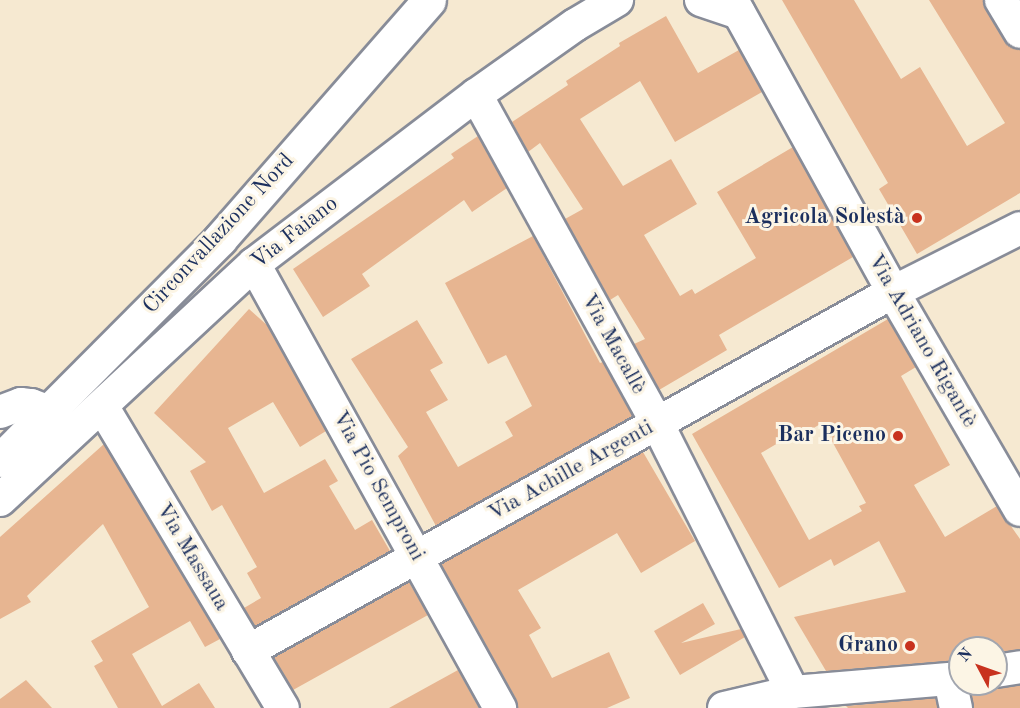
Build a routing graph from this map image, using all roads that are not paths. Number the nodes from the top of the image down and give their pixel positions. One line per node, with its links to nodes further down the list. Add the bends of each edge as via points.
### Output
1 (429, 0): 13 (main road, Circonvallazione Nord, via 220,239)
2 (617, 0): 7 (street, Via Faiano)
3 (701, 0): 5 (street, Via Adriano Rigantè)
4 (1001, 0): 6 (street)
5 (737, 4): 10 (street, Via Adriano Rigantè)
6 (1020, 32)
7 (476, 95): 9 (street, Via Faiano); 14 (street, Via Macallè)
8 (1020, 228): 10 (street, Via Achille Argenti)
9 (254, 264): 11 (street, Via Faiano); 18 (street, Via Pio Semproni)
10 (893, 292): 14 (street, Via Achille Argenti); 17 (street, Via Adriano Rigantè)
11 (102, 406): 16 (street, Via Faiano); 19 (street, Via Massaua)
12 (0, 412): 13 (street, via 21,404)
13 (49, 412): 15 (main road, Circonvallazione Nord)
14 (657, 423): 18 (street, Via Achille Argenti); 21 (street, Via Macallè)
15 (0, 460)
16 (0, 500)
17 (1020, 510)
18 (417, 557): 19 (street, Via Achille Argenti); 23 (street, Via Pio Semproni)
19 (248, 651): 22 (street, Via Massaua)
20 (948, 689): 21 (street)
21 (793, 692): 24 (street)
22 (283, 708)
23 (500, 708)
24 (724, 708)

